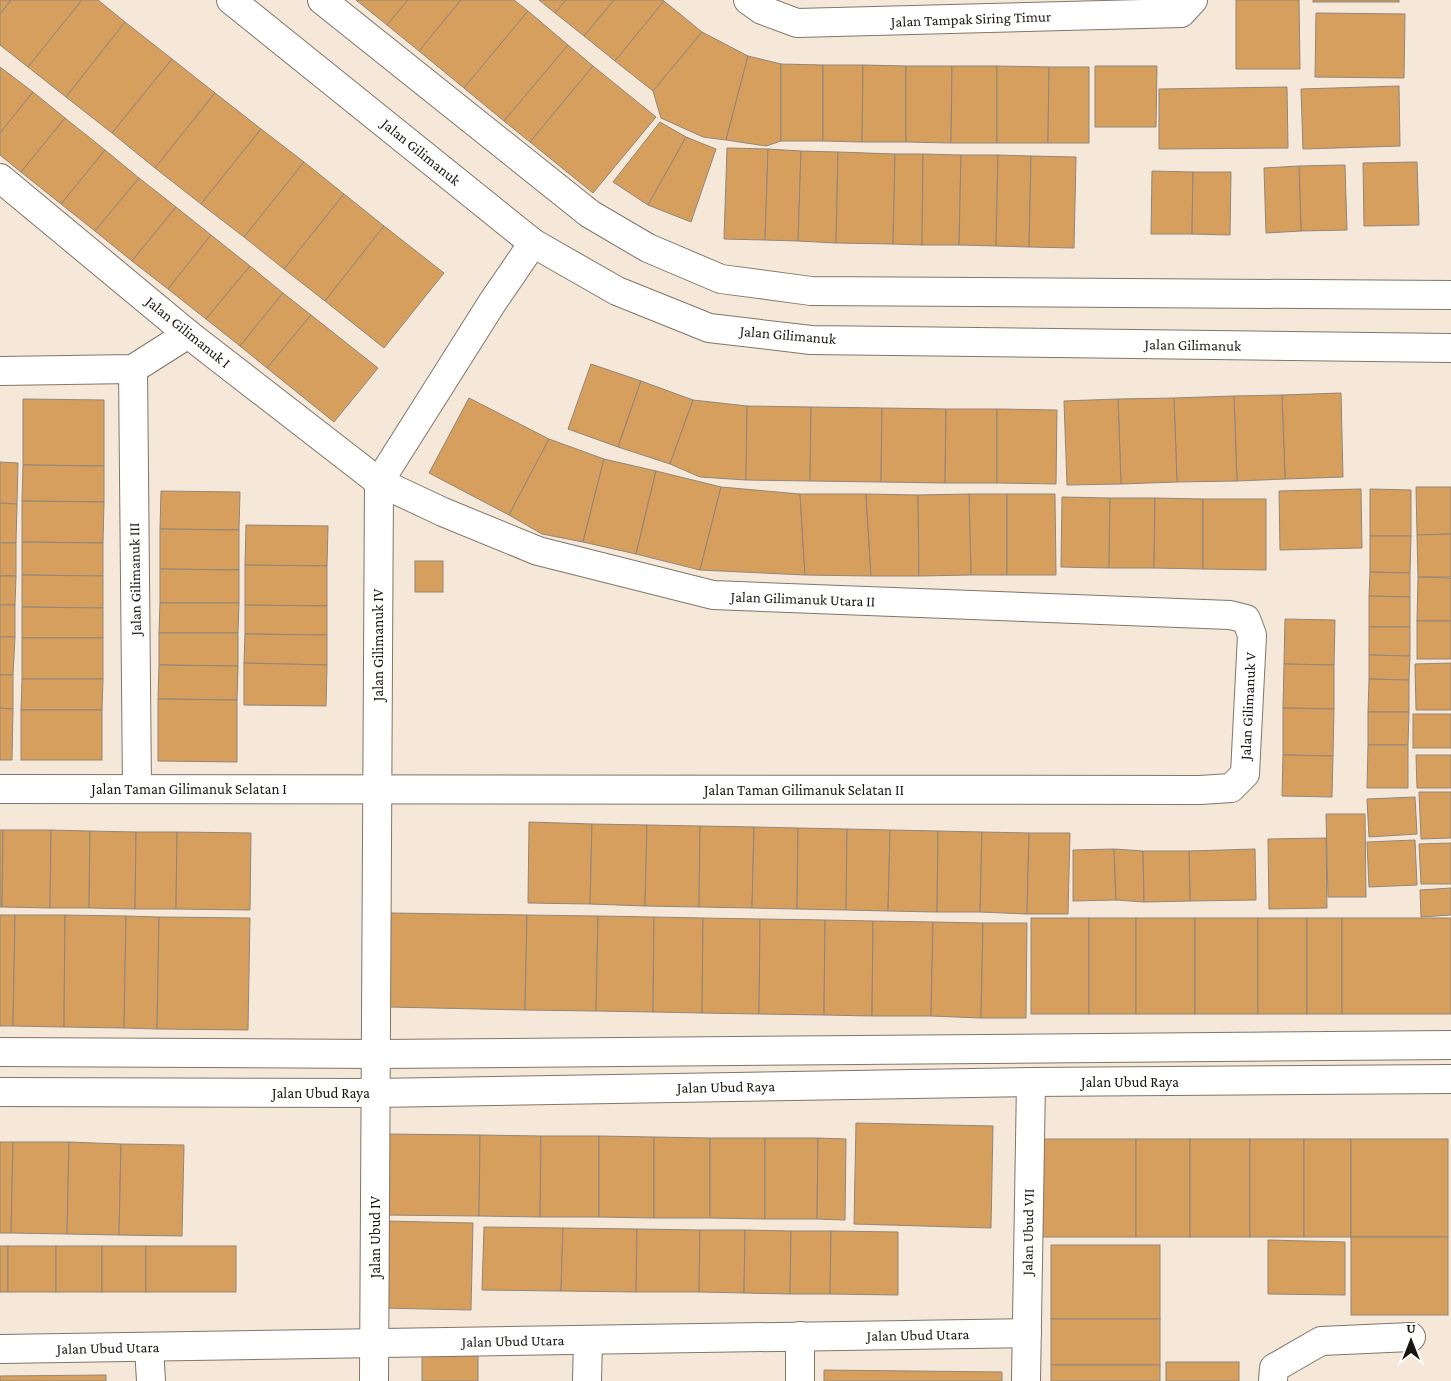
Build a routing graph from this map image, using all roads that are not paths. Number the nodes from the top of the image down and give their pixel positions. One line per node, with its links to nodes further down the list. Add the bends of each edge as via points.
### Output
1 (231, 0): 6 (street, Jalan Gilimanuk)
2 (322, 0): 7 (street, via 590,214 648,248 721,279 811,291)
3 (748, 0): 4 (street, Jalan Tampak Siring Timur, via 762,10 797,23 1181,13)
4 (1193, 0)
5 (0, 178): 8 (street, Jalan Gilimanuk I)
6 (533, 243): 9 (street, Jalan Gilimanuk, via 616,291 709,328 811,340); 12 (street)
7 (1451, 295)
8 (188, 334): 10 (street); 12 (street, Jalan Gilimanuk I)
9 (1451, 348)
10 (133, 369): 11 (street); 16 (street, Jalan Gilimanuk III)
11 (0, 371)
12 (379, 482): 13 (street, Jalan Gilimanuk Utara II, via 538,551 713,595 1230,615); 17 (street, Jalan Gilimanuk IV)
13 (1246, 619): 14 (street, Jalan Gilimanuk V, via 1252,635 1245,774)
14 (1231, 788): 17 (street, Jalan Taman Gilimanuk Selatan II)
15 (0, 789): 16 (street, Jalan Taman Gilimanuk Selatan I)
16 (137, 789): 17 (street, Jalan Taman Gilimanuk Selatan I)
17 (377, 789): 20 (street, Jalan Gilimanuk IV)
18 (1447, 1045): 20 (street); 21 (street)
19 (0, 1052): 20 (street)
20 (376, 1054): 24 (street, Jalan Gilimanuk IV)
21 (1447, 1079): 22 (street, Jalan Ubud Raya)
22 (1031, 1082): 24 (street, Jalan Ubud Raya); 25 (street, Jalan Ubud VII)
23 (0, 1092): 24 (street, Jalan Ubud Raya)
24 (375, 1093): 29 (street, Jalan Ubud IV)
25 (1027, 1333): 26 (street, Jalan Ubud Utara); 36 (street, Jalan Ubud VII)
26 (800, 1336): 28 (street, Jalan Ubud Utara); 35 (street)
27 (1411, 1337): 37 (street, via 1321,1341 1274,1368)
28 (588, 1340): 29 (street, Jalan Ubud Utara); 34 (street)
29 (374, 1344): 30 (street, Jalan Ubud Utara); 33 (street, Jalan Ubud IV)
30 (149, 1347): 31 (street, Jalan Ubud Utara); 32 (street)
31 (0, 1349)
32 (151, 1381)
33 (374, 1381)
34 (587, 1381)
35 (800, 1381)
36 (1026, 1381)
37 (1273, 1381)

